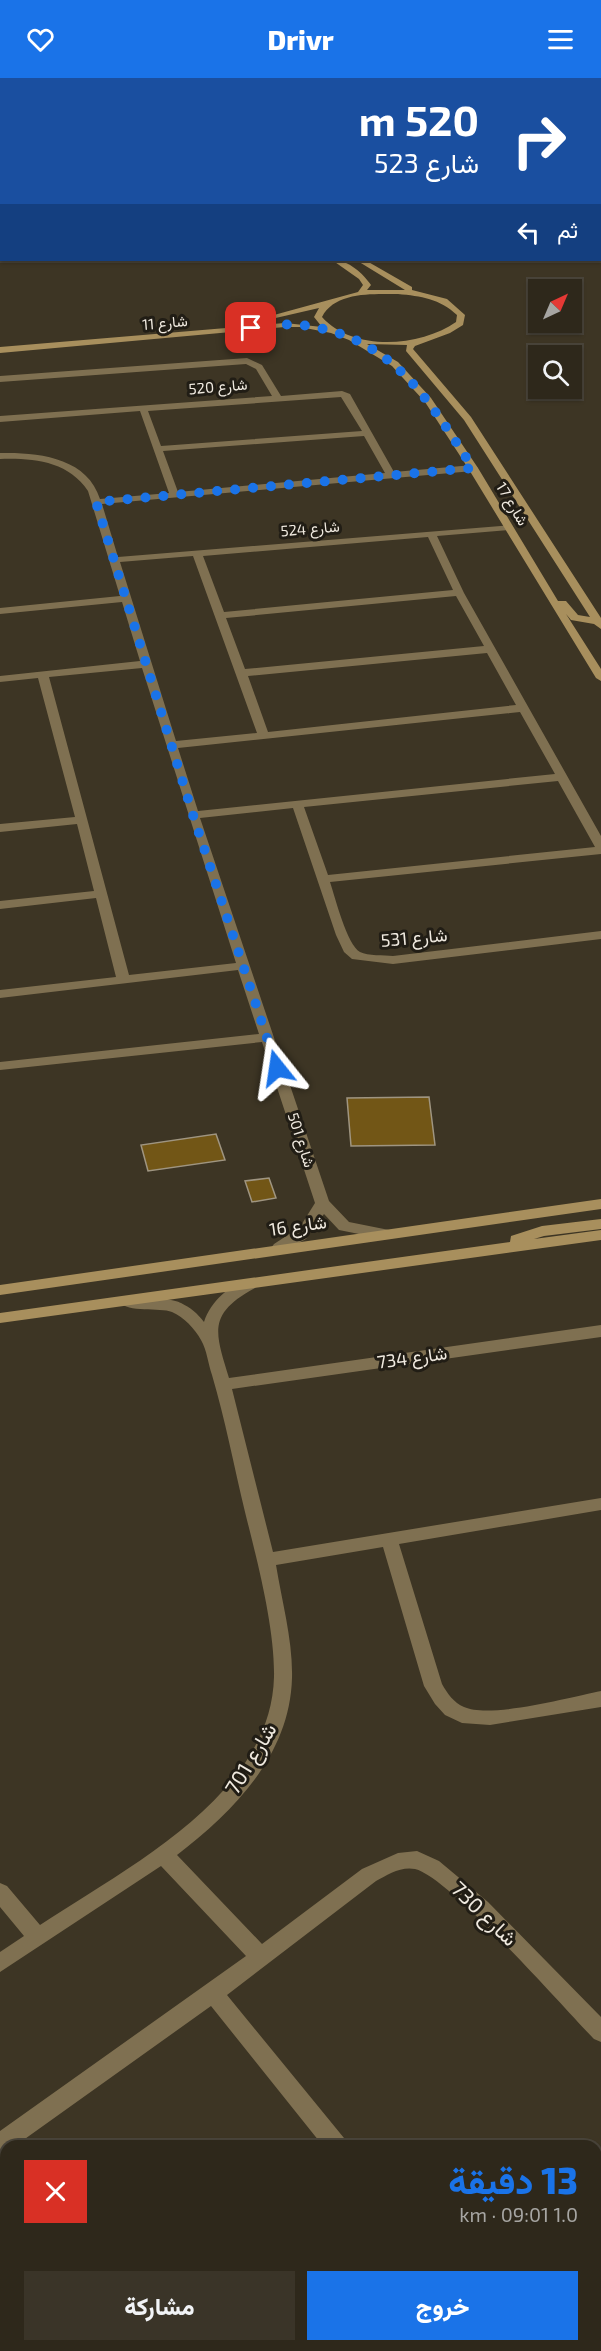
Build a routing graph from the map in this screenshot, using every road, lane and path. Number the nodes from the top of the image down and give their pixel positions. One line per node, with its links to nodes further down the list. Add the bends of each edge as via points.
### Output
1 (338, 261): 3 (street, via 362,277 367,285)
2 (361, 261): 4 (street, via 391,281)
3 (360, 294): 4 (street, شارع 11); 5 (street, شارع 11)
4 (426, 296): 9 (street, via 455,307 461,315 460,322 446,333)
5 (328, 303): 6 (street, via 318,317); 8 (street, شارع 11, via 237,322)
6 (331, 332): 7 (street, شارع 11); 10 (street, شارع 11, via 285,325)
7 (352, 339): 9 (street); 18 (street, شارع 17, via 380,353 411,379)
8 (0, 341)
9 (422, 341): 31 (street, شارع 17, via 409,349 468,419)
10 (0, 350)
11 (0, 379): 12 (street, via 247,361 260,367)
12 (277, 397): 13 (street, شارع 520); 15 (street, شارع 520, via 347,396)
13 (143, 408): 14 (street, شارع 520); 16 (street)
14 (0, 419)
15 (367, 433): 16 (street); 19 (street, شارع 520)
16 (158, 449): 20 (street)
17 (0, 456): 21 (street, شارع 501, via 30,457 66,466 87,480)
18 (473, 468): 19 (street); 22 (street, شارع 17)
19 (392, 476): 20 (street)
20 (175, 496): 21 (street)
21 (96, 502): 25 (street, شارع 501)
22 (509, 527): 23 (street, شارع 524); 26 (street, شارع 17)
23 (431, 533): 24 (street, شارع 524); 27 (street)
24 (197, 553): 25 (street, شارع 524); 30 (street)
25 (113, 560): 28 (street, شارع 501)
26 (538, 578): 31 (street, via 548,582 569,614); 36 (street, شارع 17)
27 (459, 593): 30 (street); 32 (street)
28 (124, 599): 29 (street); 33 (street, شارع 501)
29 (0, 611)
30 (220, 615): 34 (street)
31 (599, 624)
32 (491, 649): 34 (street); 38 (street)
33 (147, 664): 35 (street); 40 (street, شارع 501)
34 (242, 673): 39 (street)
35 (43, 675): 37 (street); 44 (street)
36 (601, 678)
37 (0, 679)
38 (524, 708): 39 (street); 41 (street)
39 (264, 735): 40 (street)
40 (173, 745): 43 (street, شارع 501)
41 (562, 777): 42 (street); 46 (street)
42 (298, 806): 43 (street); 47 (street, شارع 531)
43 (193, 815): 51 (street, شارع 501)
44 (81, 820): 45 (street); 48 (street)
45 (0, 828)
46 (601, 849): 47 (street)
47 (324, 879): 50 (street, شارع 531, via 349,949 357,956 373,960)
48 (101, 894): 49 (street); 52 (street)
49 (0, 905)
50 (601, 935)
51 (242, 966): 52 (street); 54 (street, شارع 501)
52 (124, 980): 53 (street)
53 (0, 994)
54 (268, 1037): 55 (street); 56 (street, شارع 501)
55 (0, 1066)
56 (322, 1203): 59 (street, شارع 501, via 344,1226); 61 (street, via 313,1225)
57 (601, 1204): 59 (street, شارع 16)
58 (601, 1224): 62 (street, via 542,1231)
59 (384, 1234): 61 (street, شارع 16)
60 (601, 1235): 62 (street)
61 (279, 1248): 64 (street, شارع 16)
62 (485, 1251): 63 (street)
63 (250, 1284): 65 (street); 68 (street, شارع 701, via 216,1309 210,1321)
64 (0, 1290)
65 (122, 1302): 66 (street); 68 (street, شارع 701, via 174,1306 190,1315)
66 (0, 1318)
67 (601, 1331): 69 (street, شارع 734)
68 (209, 1339): 69 (street, شارع 701)
69 (223, 1384): 72 (street, شارع 701)
70 (601, 1504): 71 (street)
71 (389, 1539): 72 (street); 73 (street, via 433,1686 444,1704 463,1716 492,1718)
72 (266, 1560): 74 (street, شارع 701, via 283,1677 272,1734 241,1784 208,1820)
73 (601, 1699)
74 (163, 1854): 76 (street, شارع 701); 77 (street)
75 (0, 1892): 76 (street)
76 (38, 1938): 78 (street, شارع 701)
77 (261, 1957): 79 (street, شارع 730); 80 (street, شارع 730, via 369,1875 396,1861 419,1860 458,1885)
78 (0, 1963)
79 (213, 1993): 81 (street, شارع 730); 82 (street)
80 (601, 2032)
81 (6, 2140)
82 (331, 2140)

